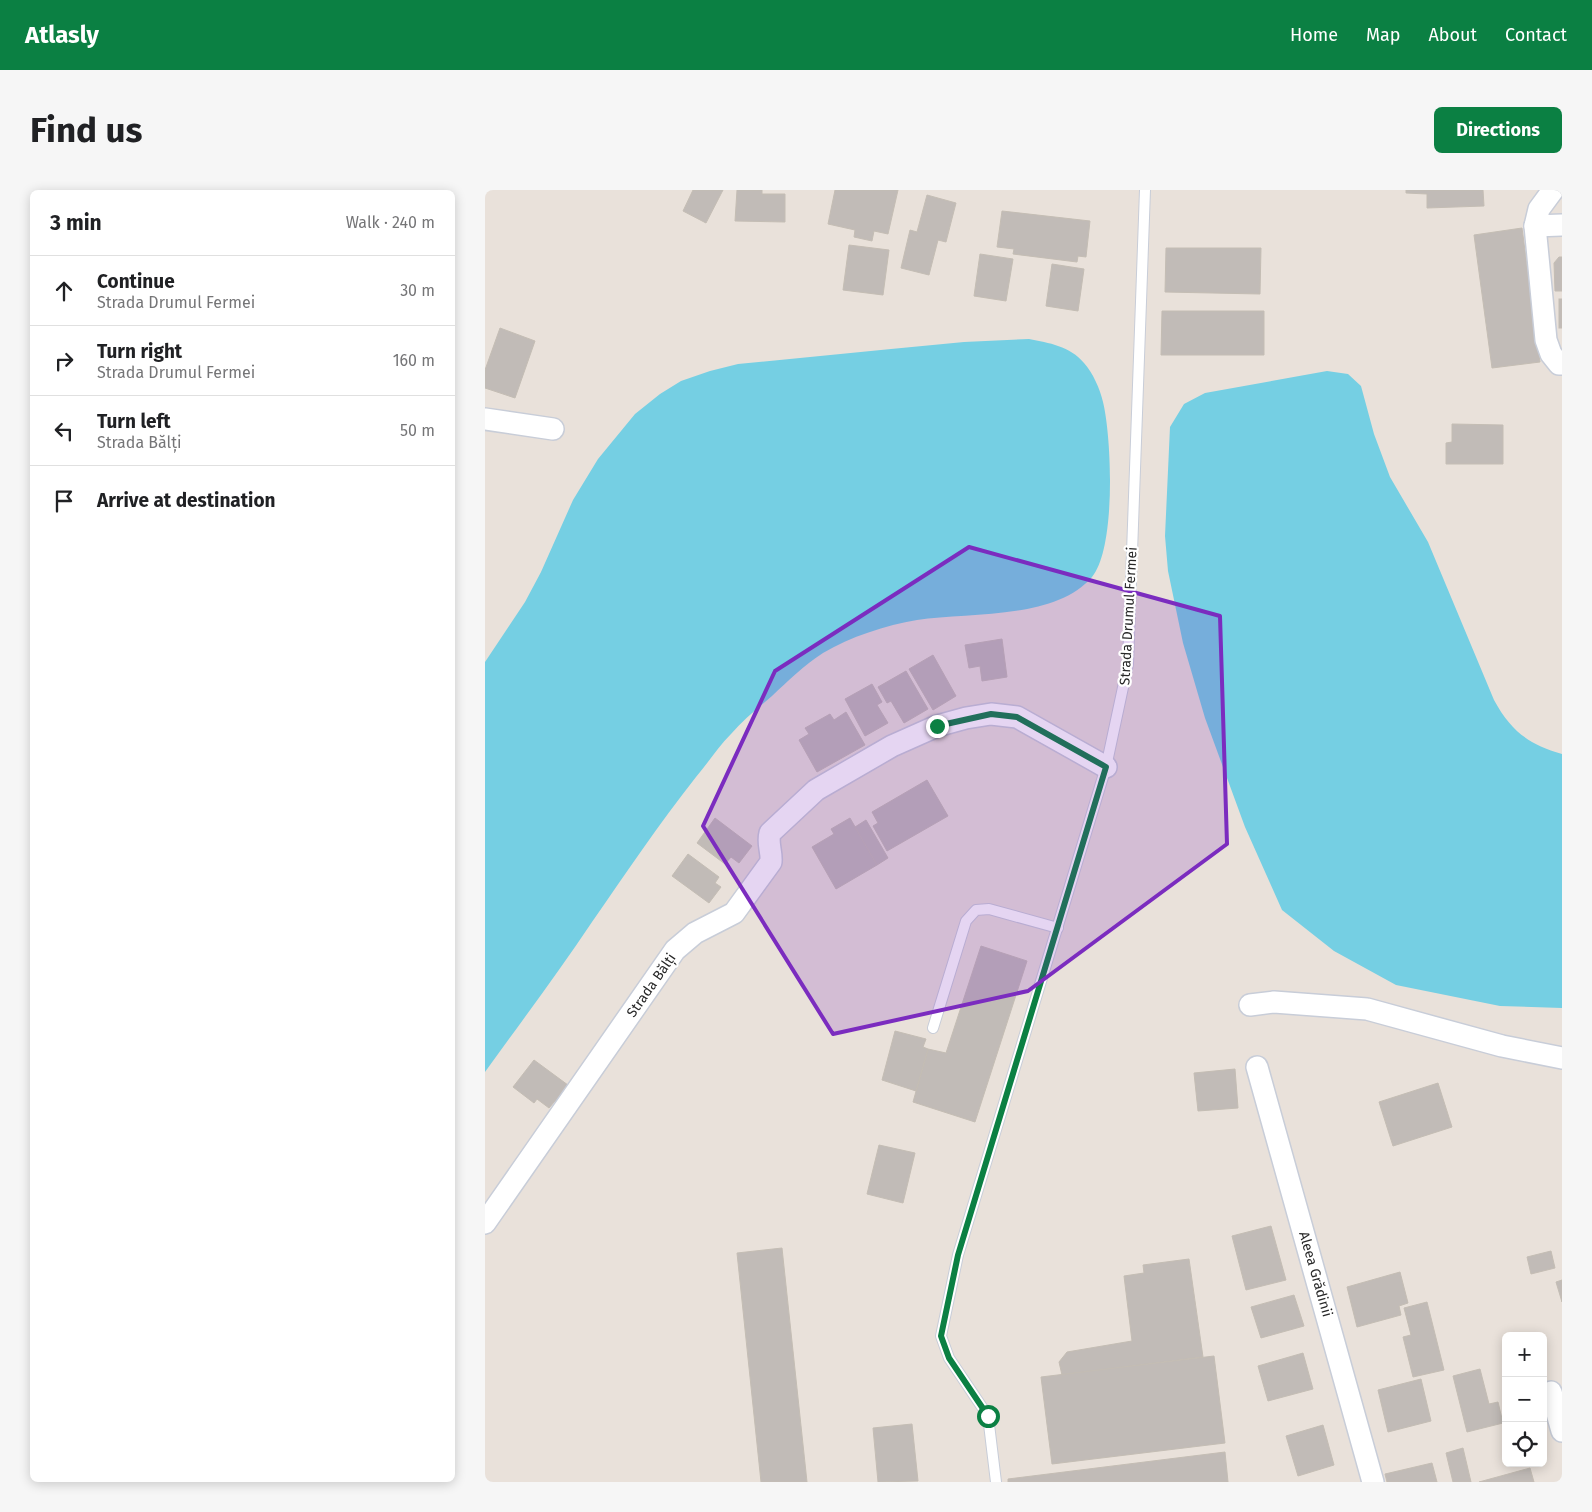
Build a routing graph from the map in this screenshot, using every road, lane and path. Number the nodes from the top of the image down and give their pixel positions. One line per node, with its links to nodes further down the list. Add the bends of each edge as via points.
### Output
1 (1145, 190): 8 (lane, Strada Drumul Fermei, via 1128,664)
2 (1553, 190): 4 (street, via 1539,209)
3 (1562, 225): 4 (street)
4 (1535, 226): 5 (street, via 1546,340 1551,354)
5 (1562, 364)
6 (485, 419): 7 (street)
7 (553, 429)
8 (1106, 767): 9 (lane, Strada Drumul Fermei); 14 (street, Strada Bălți, via 1017,717 991,714 937,726 892,746 816,790 770,833 767,842 772,854 771,862 734,912 695,933 675,950)
9 (1058, 928): 11 (lane, via 989,910 976,910 966,920); 17 (lane, Strada Drumul Fermei, via 958,1255 941,1336 949,1358 988,1416)
10 (1250, 1005): 12 (street, via 1273,1002 1367,1009 1502,1046)
11 (933, 1028)
12 (1562, 1058)
13 (1257, 1066): 18 (street, Aleea Grădinii)
14 (485, 1222)
15 (1551, 1392): 16 (street)
16 (1562, 1430)
17 (996, 1482)
18 (1373, 1482)

